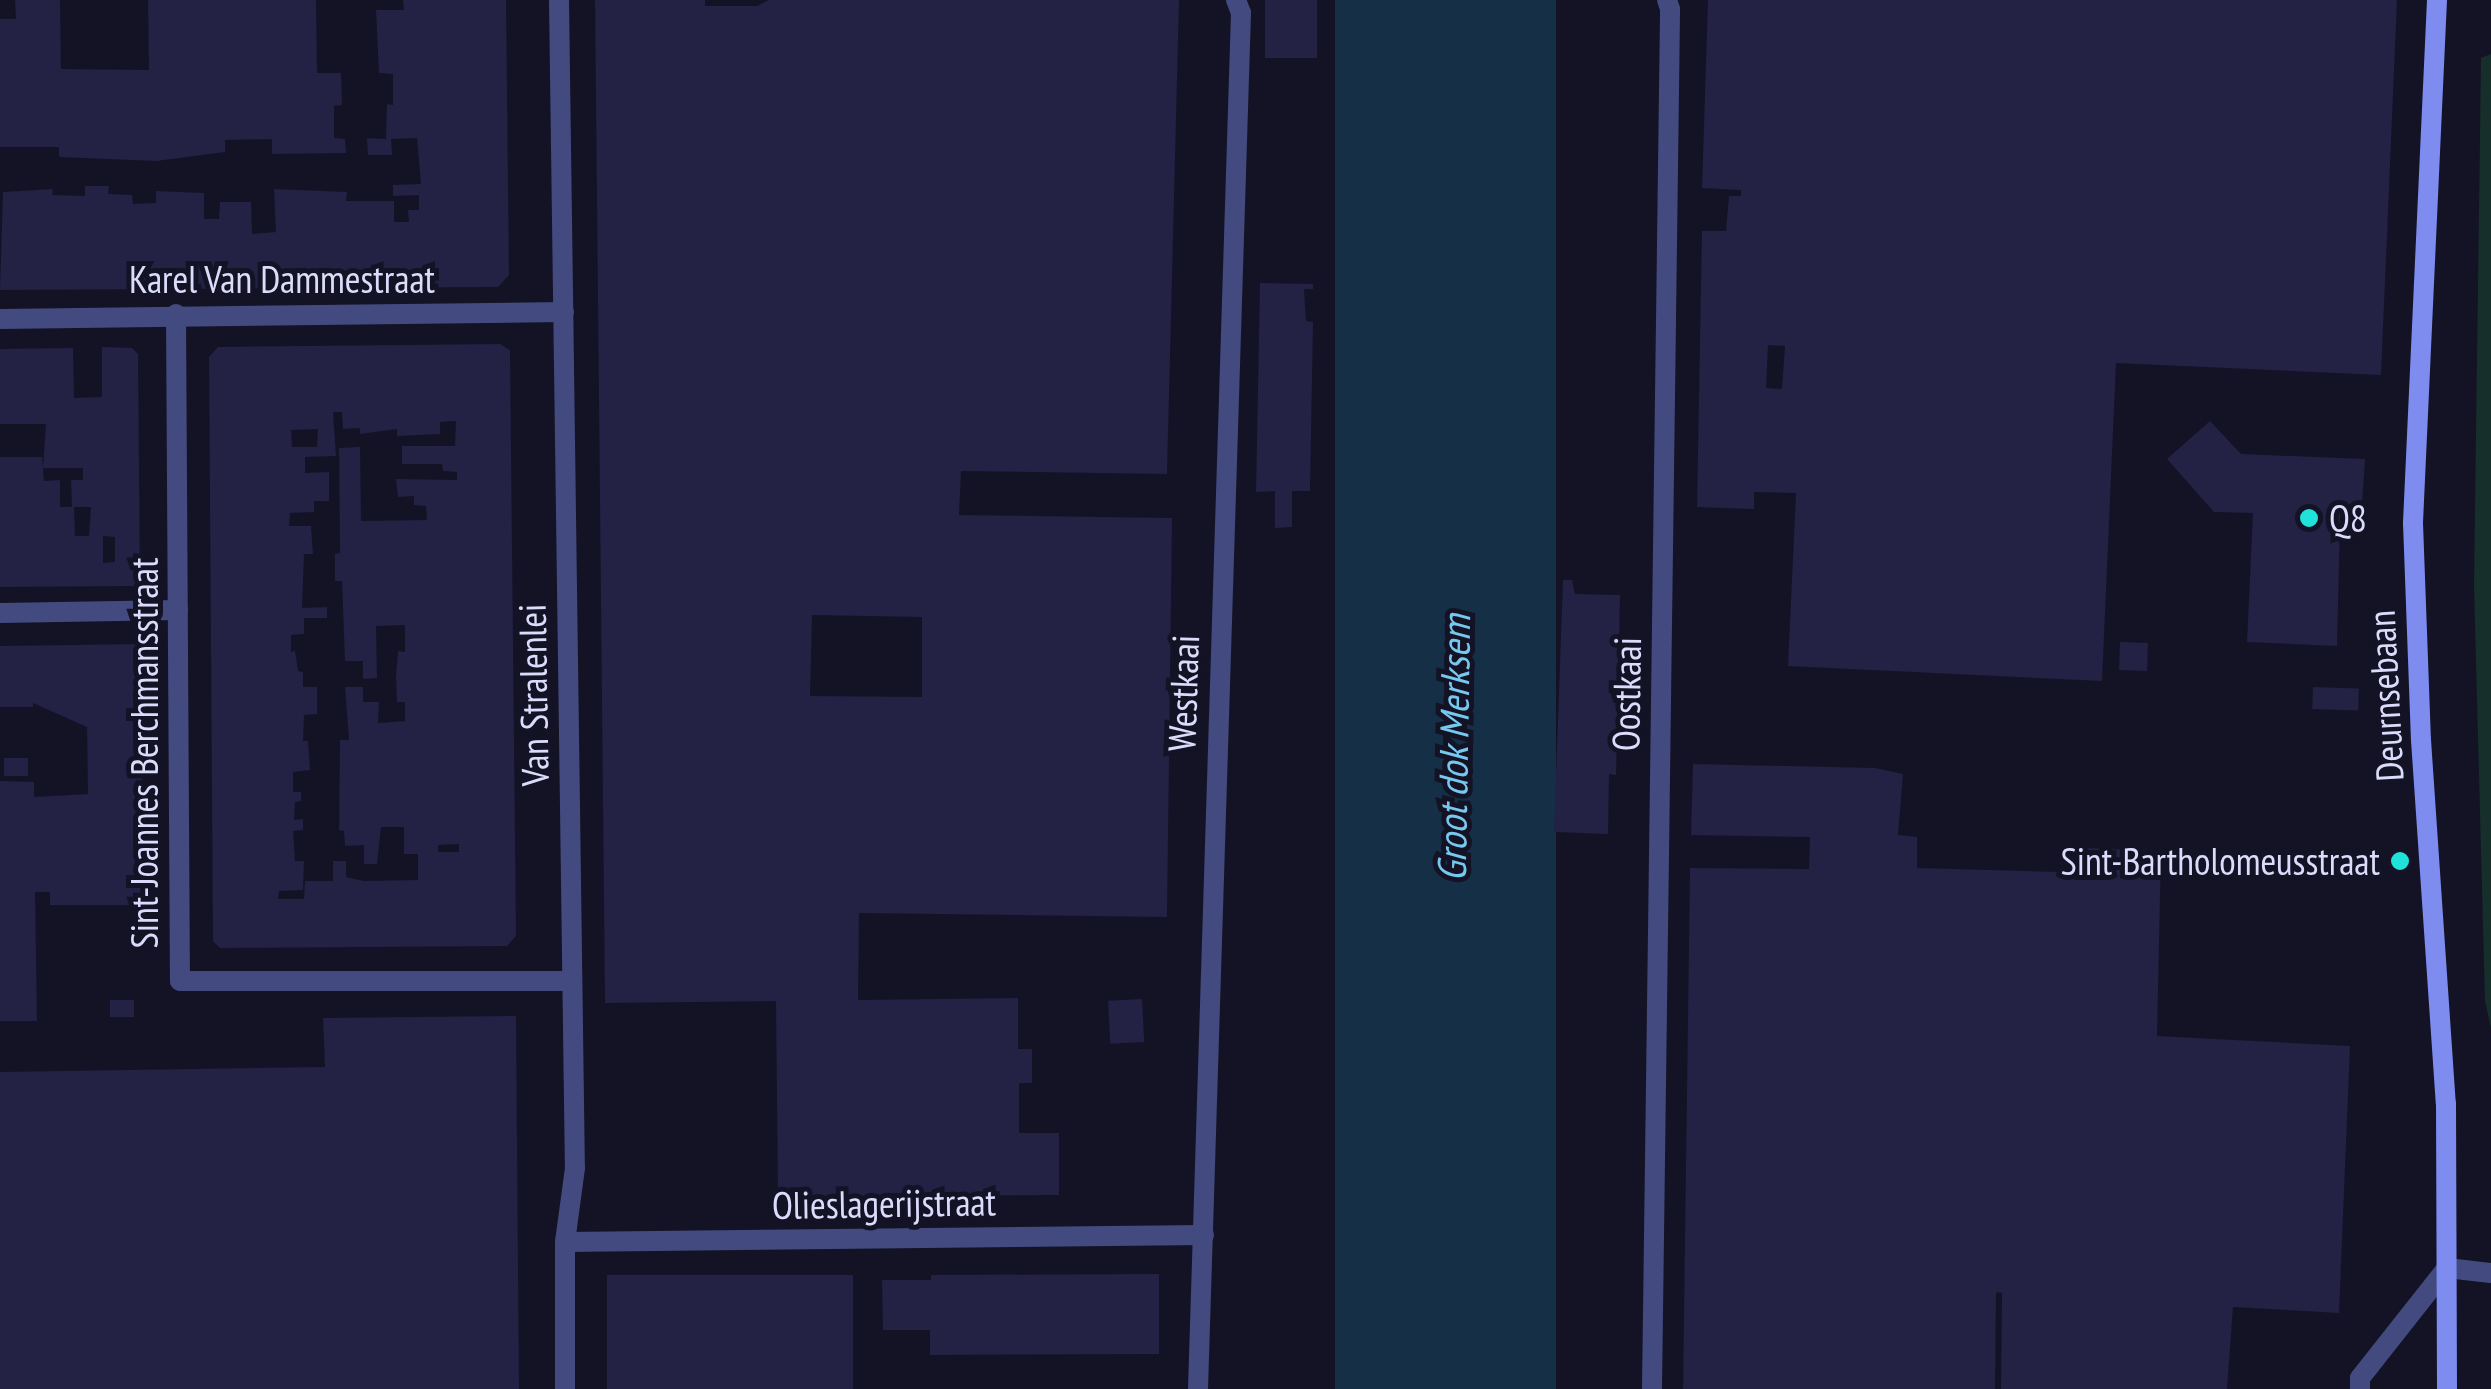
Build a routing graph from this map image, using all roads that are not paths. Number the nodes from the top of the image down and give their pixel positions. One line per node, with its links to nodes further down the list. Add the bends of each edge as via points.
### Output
1 (558, 0): 5 (street, Van Stralenlei)
2 (1236, 0): 11 (street, Westkaai, via 1241,13)
3 (1667, 0): 17 (street, Oostkaai)
4 (2436, 0): 13 (main road, Deurnsebaan, via 2413,523 2446,1103)
5 (564, 312): 6 (street, Karel Van Dammestraat); 10 (street, Van Stralenlei)
6 (176, 314): 7 (street, Karel Van Dammestraat); 8 (street, Sint-Joannes Berchmansstraat)
7 (0, 319)
8 (178, 610): 9 (street); 10 (street, Sint-Joannes Berchmansstraat, via 180,981)
9 (0, 613)
10 (571, 981): 12 (street, Van Stralenlei, via 575,1168)
11 (1204, 1235): 12 (street, Olieslagerijstraat); 16 (street, Westkaai)
12 (565, 1242): 15 (street, Van Stralenlei)
13 (2447, 1268): 14 (street); 18 (street, via 2360,1378); 19 (main road, Deurnsebaan)
14 (2491, 1273)
15 (566, 1389)
16 (1198, 1389)
17 (1652, 1389)
18 (2360, 1389)
19 (2447, 1389)

